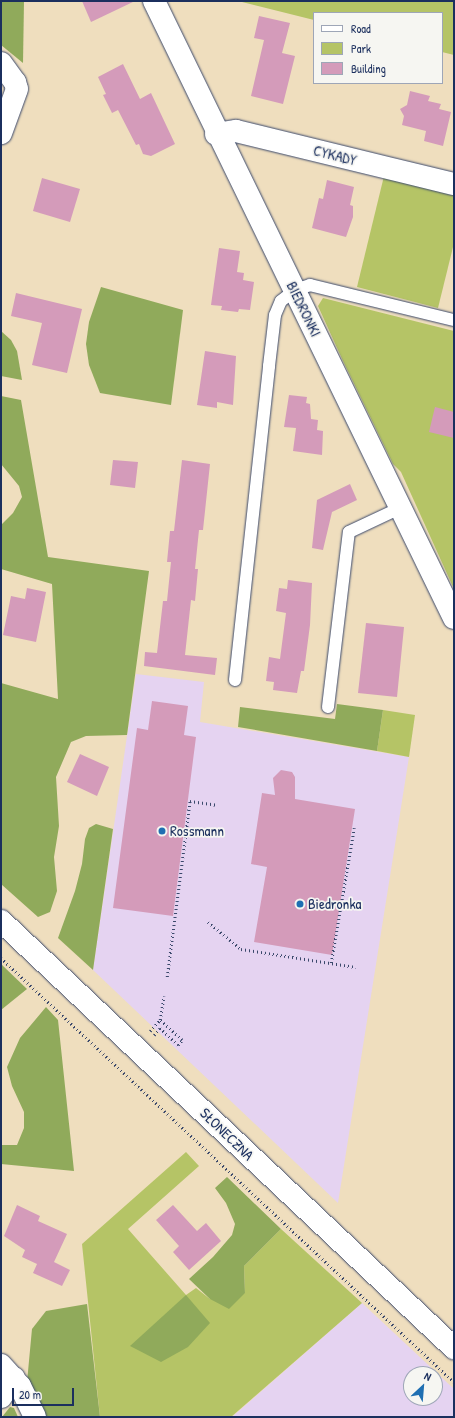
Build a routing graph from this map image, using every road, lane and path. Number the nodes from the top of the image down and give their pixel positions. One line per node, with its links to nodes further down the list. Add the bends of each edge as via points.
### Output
1 (154, 1): 4 (street, BIEDRONKI)
2 (3, 66): 3 (street, via 17,90)
3 (1, 133)
4 (216, 134): 5 (street, CYKADY, via 236,131); 6 (street, BIEDRONKI)
5 (454, 184)
6 (295, 290): 7 (lane, via 310,285); 8 (street, BIEDRONKI); 10 (lane, via 281,301 275,315)
7 (454, 320)
8 (400, 508): 9 (street, BIEDRONKI); 11 (lane, via 349,532)
9 (454, 618)
10 (235, 680)
11 (328, 707)
12 (217, 805): 19 (path, via 190,801)
13 (354, 828): 17 (path)
14 (1, 921): 24 (street, SŁONECZNA)
15 (208, 922): 17 (path, via 241,949)
16 (1, 958): 26 (path)
17 (331, 963): 18 (path)
18 (356, 967)
19 (167, 978)
20 (164, 996): 21 (path)
21 (160, 1020): 22 (path); 23 (path, via 182,1040 178,1045 160,1028)
22 (150, 1031)
23 (154, 1035)
24 (454, 1348)
25 (7, 1372): 27 (street); 28 (street, via 20,1386)
26 (454, 1382)
27 (1, 1397)
28 (35, 1417)

